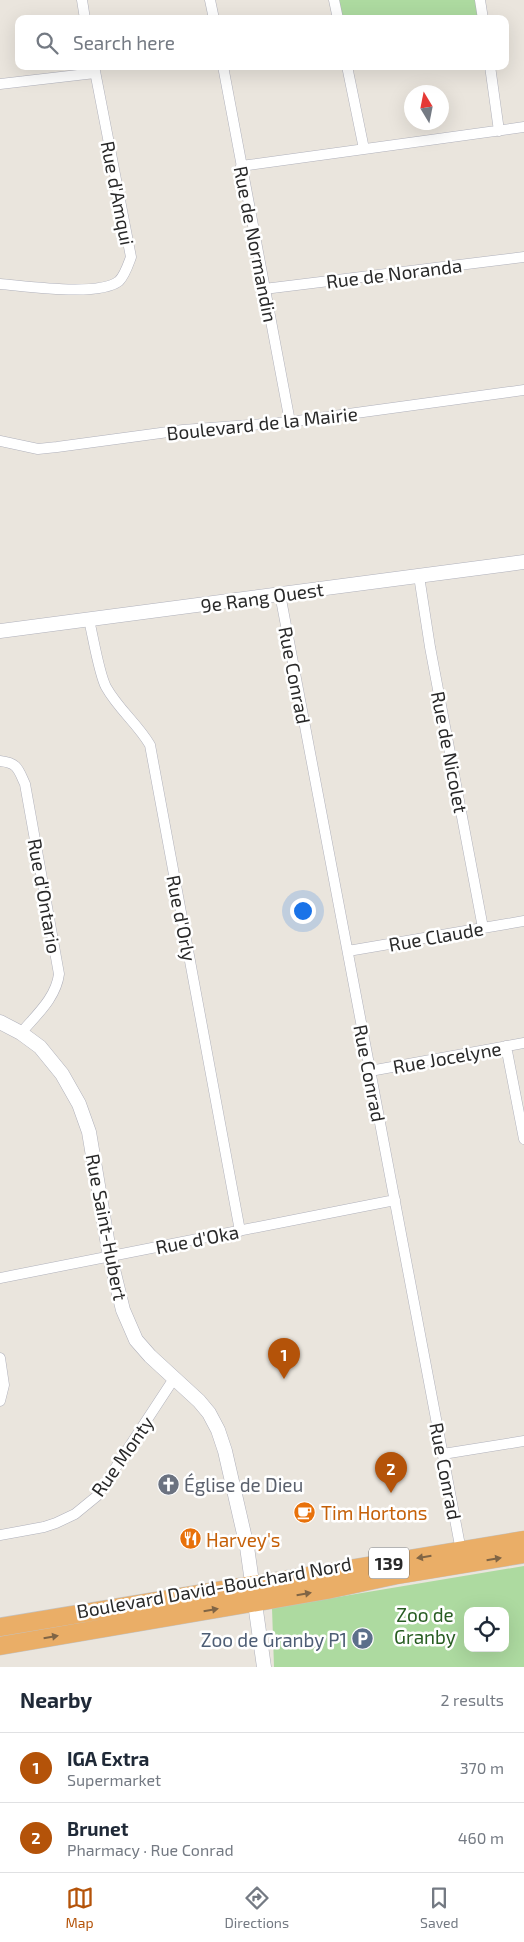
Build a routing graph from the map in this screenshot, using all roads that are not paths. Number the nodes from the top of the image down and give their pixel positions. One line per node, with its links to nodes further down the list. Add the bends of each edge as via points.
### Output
1 (82, 0): 5 (street)
2 (210, 0): 6 (street)
3 (334, 0): 7 (street)
4 (480, 0): 8 (street)
5 (84, 15)
6 (213, 15)
7 (337, 15)
8 (482, 15)
9 (94, 70): 13 (street); 19 (street, Rue d'Amqui, via 131,257 123,276 118,282 102,288 83,290)
10 (223, 70): 17 (street, Rue de Normandin)
11 (348, 70): 16 (street)
12 (491, 70): 15 (street)
13 (0, 84)
14 (524, 127): 15 (street)
15 (499, 131): 16 (street)
16 (364, 149): 17 (street)
17 (241, 166): 20 (street, Rue de Normandin)
18 (524, 257): 20 (street, Rue de Noranda)
19 (0, 284)
20 (264, 289): 22 (street, Rue de Normandin)
21 (524, 390): 22 (street, Boulevard de la Mairie)
22 (290, 422): 23 (street, Boulevard de la Mairie, via 183,430 38,449)
23 (0, 441)
24 (524, 562): 25 (street, 9e Rang Ouest)
25 (419, 576): 26 (street, 9e Rang Ouest); 31 (street, Rue de Nicolet)
26 (280, 594): 27 (street, 9e Rang Ouest); 32 (street, Rue Conrad)
27 (89, 620): 28 (street, 9e Rang Ouest); 40 (street, Rue d'Orly, via 104,685 150,745)
28 (0, 631)
29 (0, 761): 34 (street, Rue d'Ontario, via 17,766 25,784 59,974 51,998)
30 (524, 921): 31 (street, Rue Claude)
31 (483, 928): 32 (street, Rue Claude)
32 (348, 951): 37 (street, Rue Conrad)
33 (0, 1022): 34 (street, Rue Saint-Hubert)
34 (21, 1033): 41 (street, Rue Saint-Hubert, via 40,1047 62,1074 79,1104 88,1132)
35 (524, 1043): 36 (street, Rue Jocelyne)
36 (506, 1046): 37 (street, Rue Jocelyne); 38 (street)
37 (370, 1071): 39 (street, Rue Conrad)
38 (524, 1139)
39 (395, 1200): 40 (street, Rue d'Oka); 47 (street, Rue Conrad)
40 (240, 1230): 41 (street, Rue d'Oka)
41 (110, 1257): 42 (street, Rue d'Oka); 44 (street, Rue Saint-Hubert, via 123,1310 136,1340)
42 (0, 1278)
43 (0, 1358): 45 (street, via 4,1385)
44 (175, 1377): 48 (street, Rue Monty, via 97,1496 75,1514 56,1523); 52 (street, Rue Saint-Hubert, via 209,1413 218,1430 234,1487)
45 (0, 1401)
46 (524, 1441): 47 (street)
47 (443, 1454): 50 (street, Rue Conrad)
48 (0, 1534)
49 (524, 1540): 50 (highway, Boulevard David-Bouchard Nord / 139)
50 (461, 1551): 52 (highway, Boulevard David-Bouchard Nord / 139, one-way to 52)
51 (524, 1554): 52 (highway, Boulevard David-Bouchard Nord / 139, one-way to 51, via 327,1590)
52 (255, 1594): 53 (highway, Boulevard David-Bouchard Nord / 139); 54 (highway, Boulevard David-Bouchard Nord / 139, one-way to 52); 55 (street, Rue Saint-Hubert)
53 (0, 1627)
54 (0, 1646)
55 (264, 1667)

